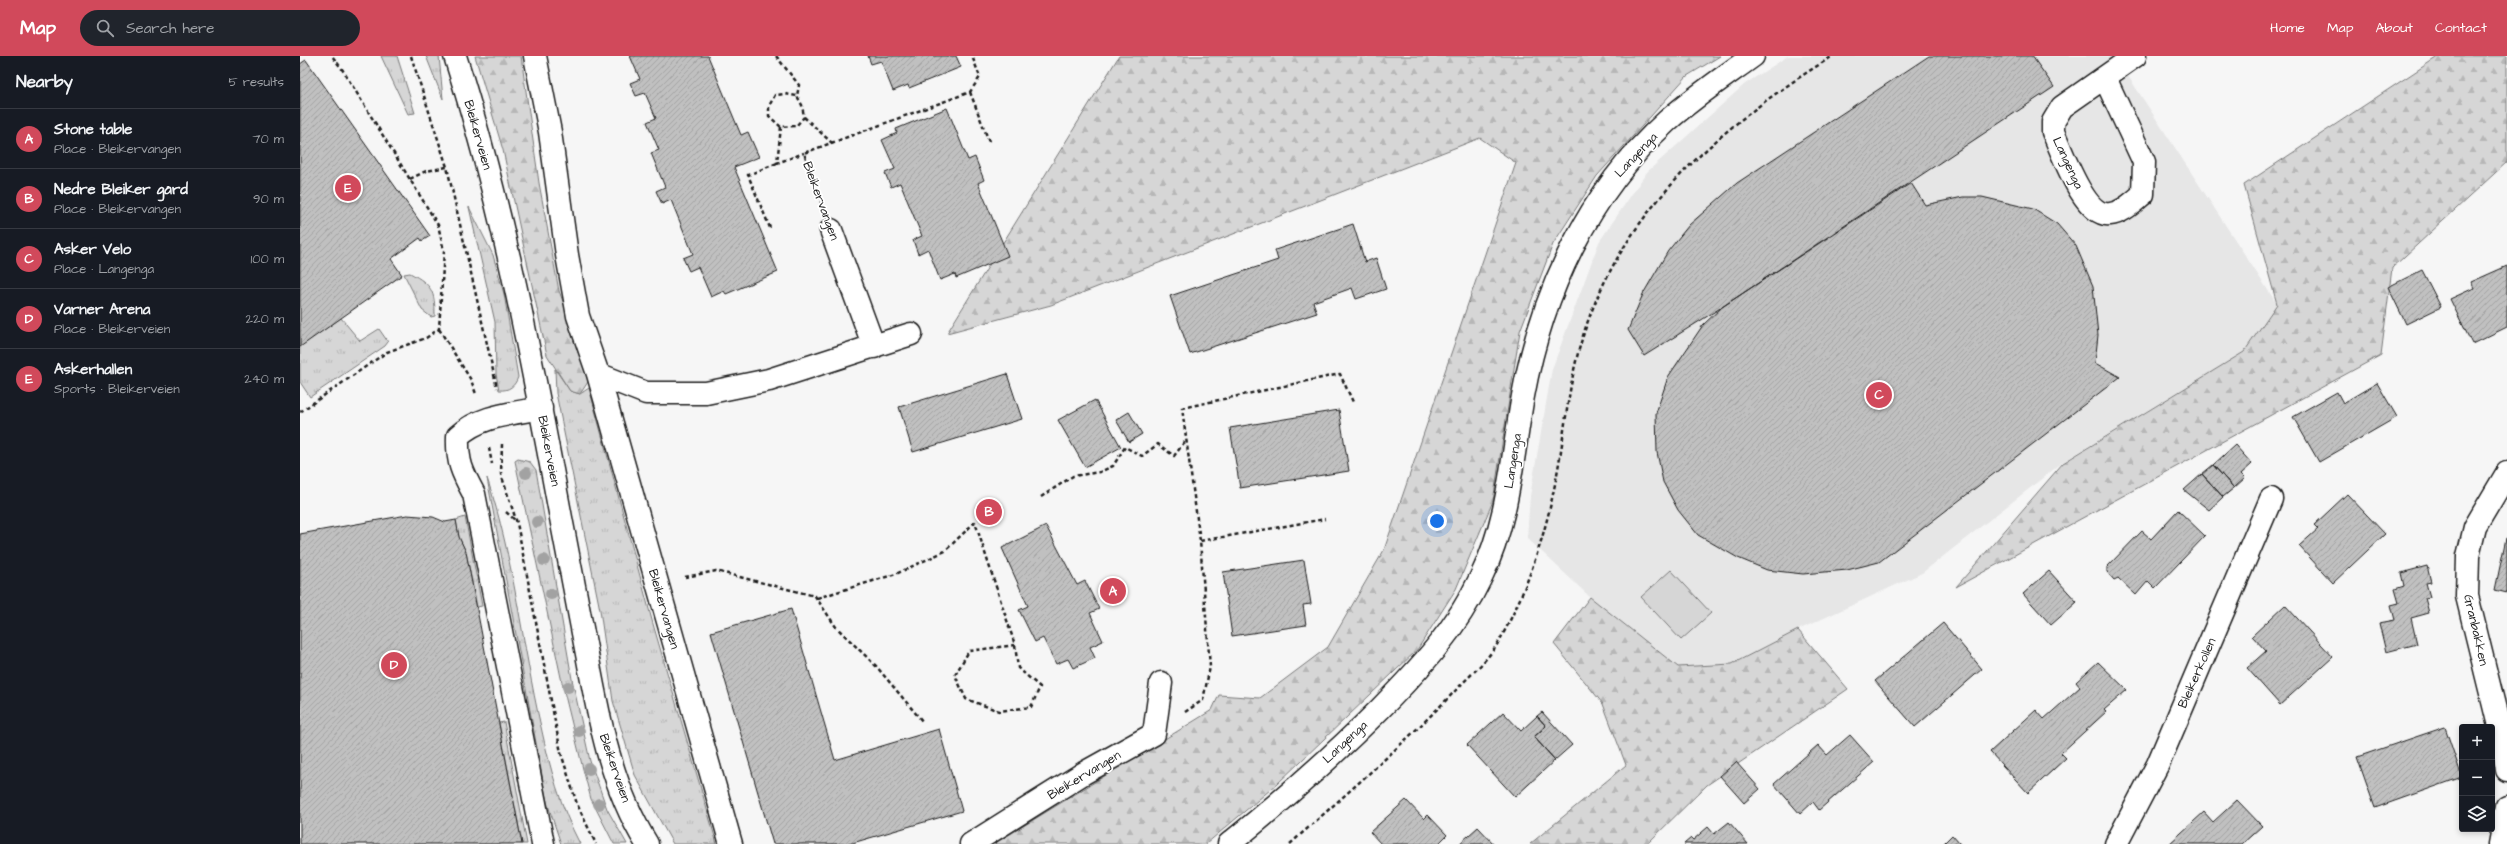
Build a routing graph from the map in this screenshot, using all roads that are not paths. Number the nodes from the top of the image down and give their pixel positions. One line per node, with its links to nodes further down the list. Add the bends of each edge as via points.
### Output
1 (455, 56): 10 (street, Bleikerveien, via 497,202)
2 (535, 56): 9 (street, Bleikervangen, via 550,132 578,316)
3 (1753, 56): 20 (street, Langenga, via 1666,122 1637,152 1611,182 1587,219 1563,264 1539,326 1523,395 1512,476 1501,527 1482,576 1461,617 1424,664 1360,730)
4 (2135, 56): 5 (street, Langenga)
5 (2105, 78): 5 (street, Langenga, via 2144,162 2143,194 2124,209 2108,215 2097,211 2080,191 2054,132 2054,122 2062,107)
6 (831, 230): 8 (street, Bleikervangen)
7 (911, 334): 8 (street)
8 (874, 347): 9 (street, via 769,380 706,393 646,393)
9 (598, 374): 18 (street, Bleikervangen)
10 (541, 408): 16 (street, via 481,420 468,427 458,436 457,456 474,494); 17 (street, Bleikerveien, via 599,722 615,776 638,830)
11 (2507, 473): 14 (street, Granbakken, via 2475,527 2468,556 2467,596 2503,742)
12 (2270, 499): 21 (street, Bleikerkollen, via 2158,764)
13 (1161, 683): 19 (street, Bleikervangen, via 1154,734 1084,773)
14 (2507, 770)
15 (2507, 807): 22 (street)
16 (543, 844)
17 (647, 844)
18 (731, 844)
19 (971, 844)
20 (1229, 844)
21 (2116, 844)
22 (2500, 844)

